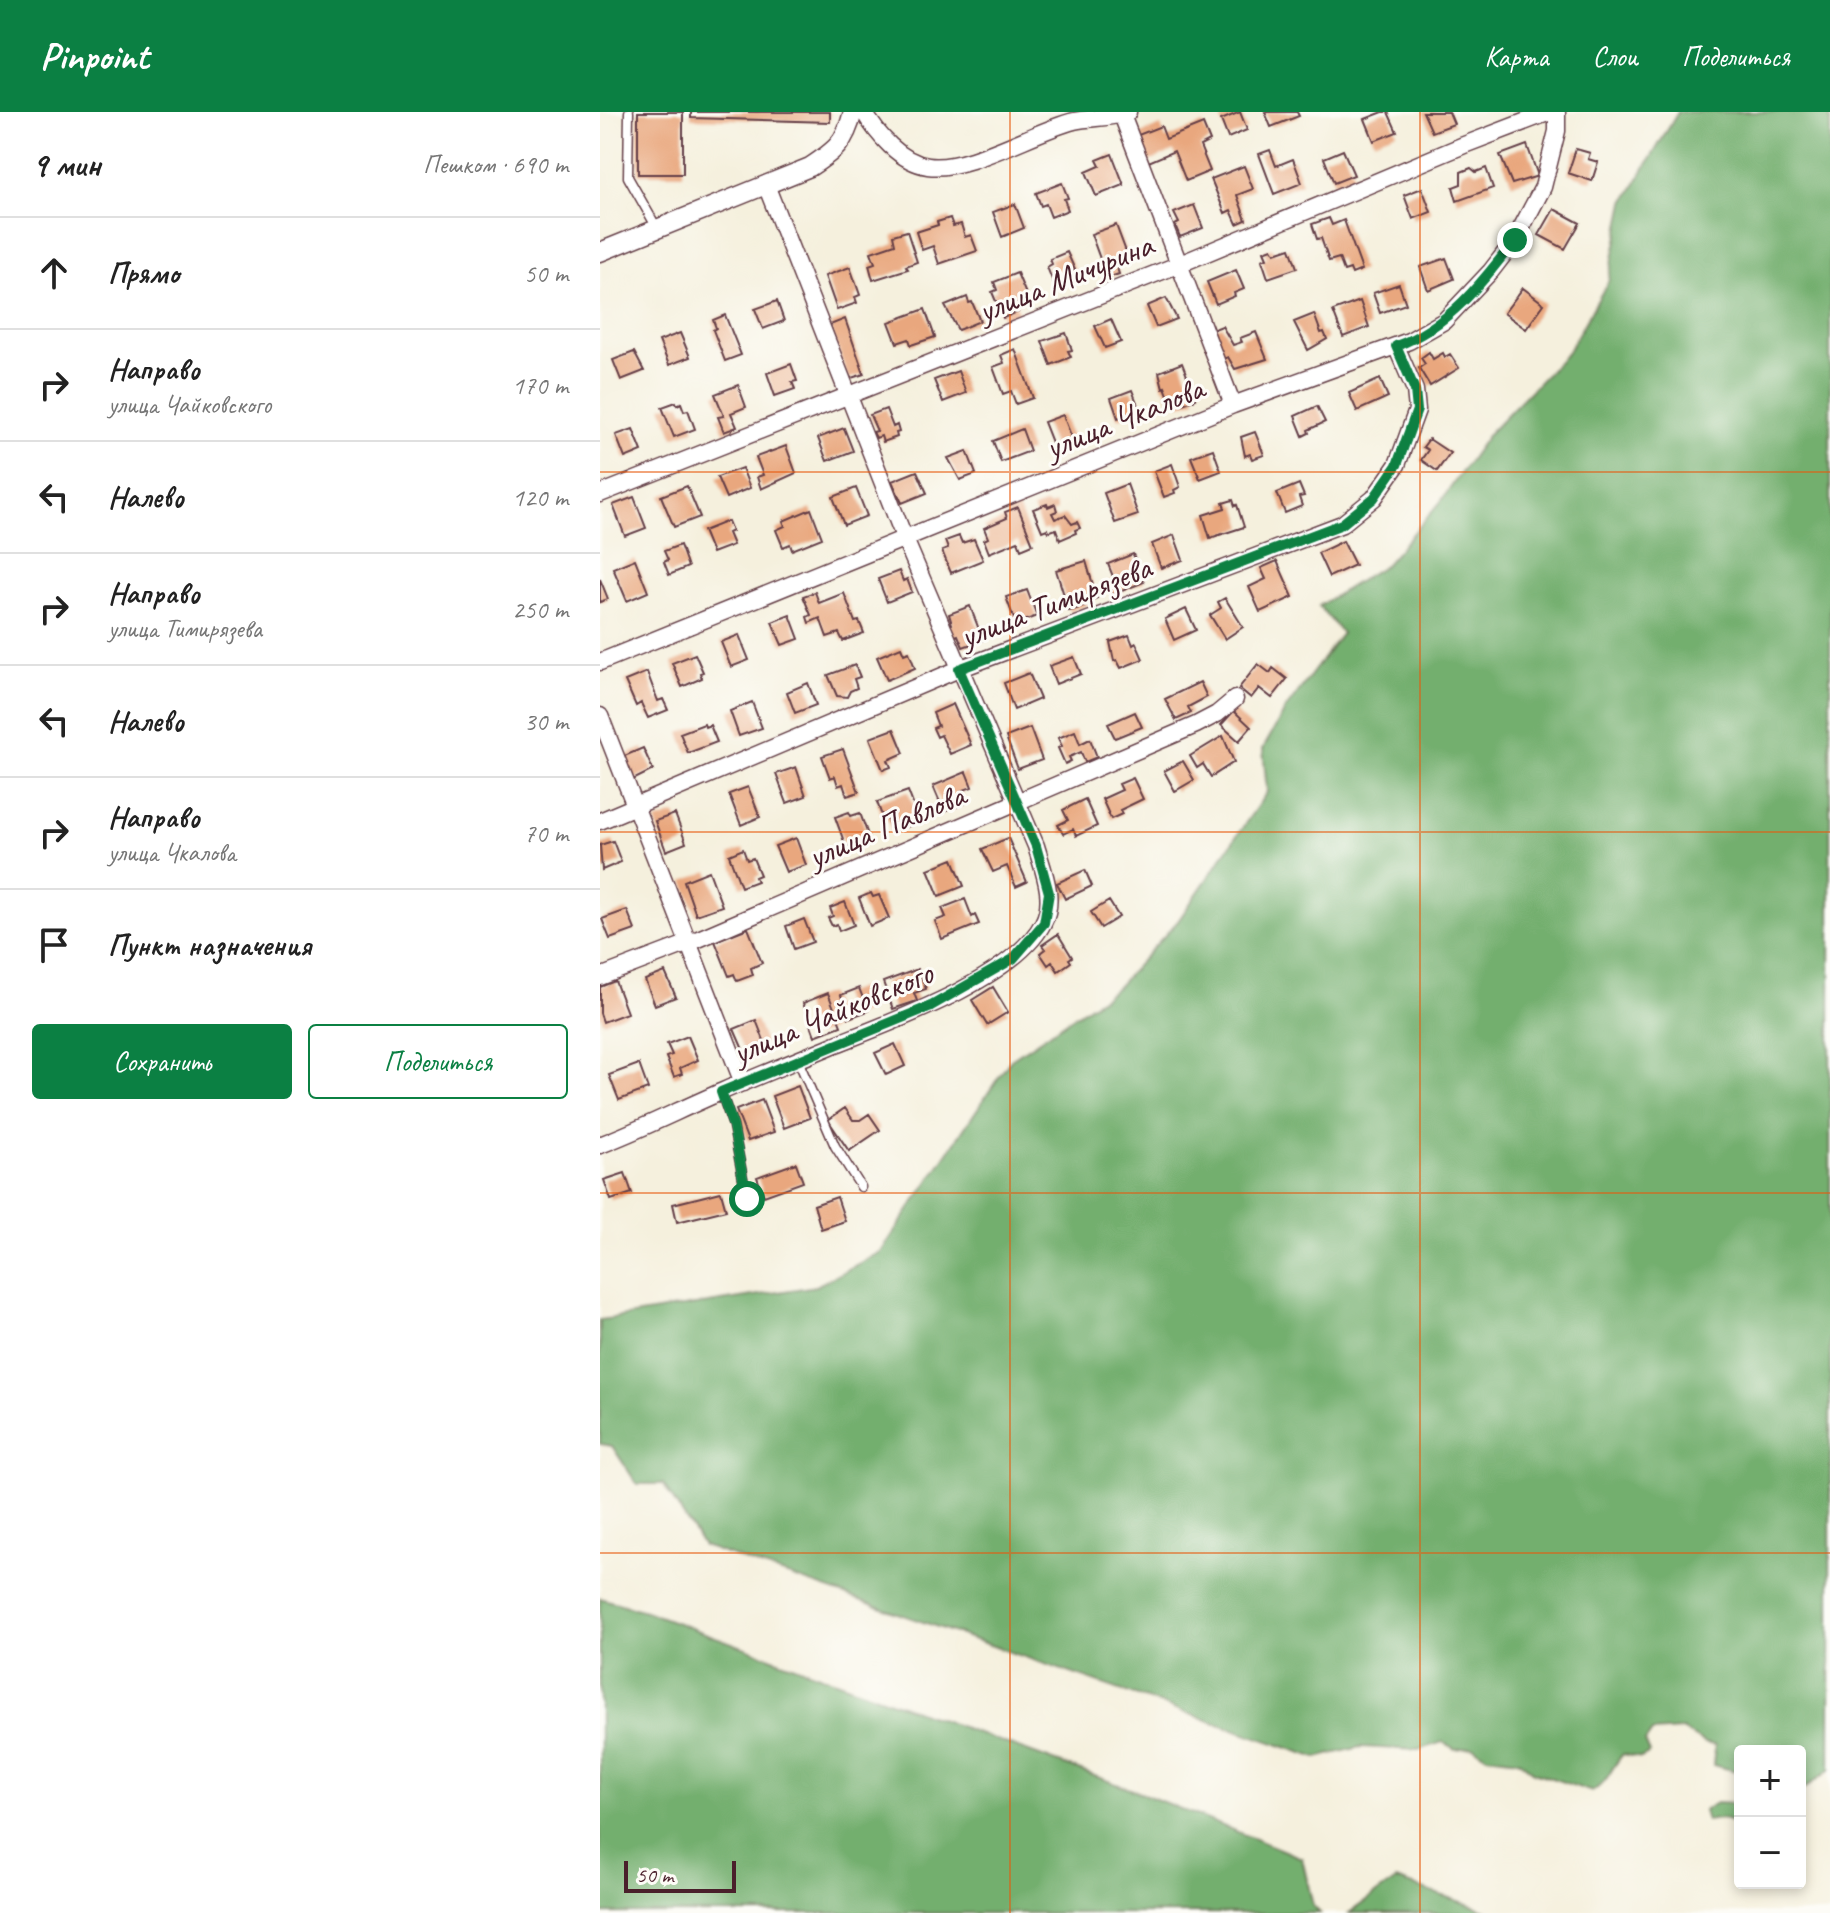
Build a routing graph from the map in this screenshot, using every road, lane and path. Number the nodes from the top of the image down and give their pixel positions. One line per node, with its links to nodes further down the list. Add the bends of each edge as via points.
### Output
1 (629, 112): 8 (lane, via 628,177)
2 (853, 112): 7 (street, via 847,136 833,152)
3 (864, 112): 6 (street, via 896,151 929,166 962,162 1074,121)
4 (1550, 112): 10 (street, улица Мичурина)
5 (1557, 112): 11 (street, улица Чкалова, via 1543,187 1515,240 1444,321)
6 (1125, 113): 10 (street)
7 (766, 185): 8 (street); 12 (street)
8 (658, 229): 9 (street)
9 (600, 252)
10 (1180, 264): 12 (street, улица Мичурина); 13 (street)
11 (1396, 346): 13 (street, улица Чкалова); 17 (street, улица Тимирязева, via 1415,390 1417,410 1397,465 1374,498 1342,524)
12 (847, 395): 14 (street, улица Мичурина); 15 (street)
13 (1233, 405): 15 (street, улица Чкалова)
14 (600, 494)
15 (904, 537): 16 (street, улица Чкалова); 17 (street)
16 (600, 662)
17 (959, 669): 20 (street); 21 (street, улица Тимирязева)
18 (1235, 699): 20 (street, улица Павлова, via 1196,725)
19 (600, 716): 21 (street)
20 (1016, 802): 23 (street, улица Павлова); 25 (street, улица Чайковского, via 1049,893 1044,923 1013,959 931,1006)
21 (636, 807): 22 (street, улица Тимирязева); 23 (street)
22 (600, 821)
23 (689, 943): 24 (street, улица Павлова); 26 (street)
24 (600, 977)
25 (798, 1060): 26 (street, улица Чайковского); 29 (lane, via 835,1146)
26 (743, 1083): 27 (street, улица Чайковского)
27 (721, 1092): 28 (street, улица Чайковского); 30 (lane)
28 (600, 1145)
29 (861, 1187)
30 (747, 1199)

